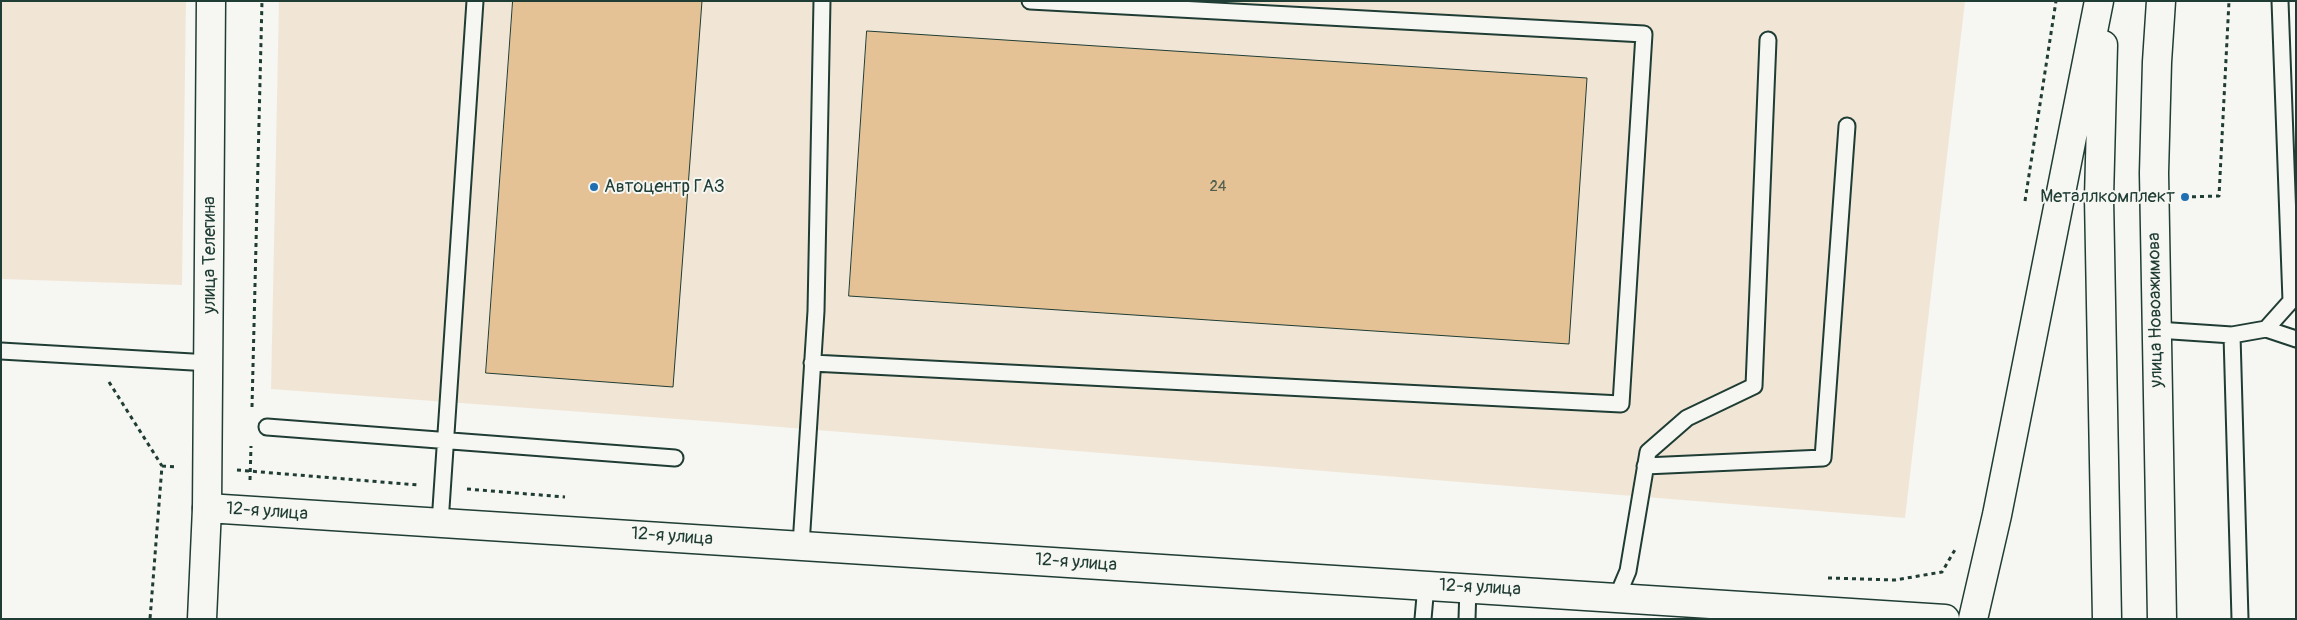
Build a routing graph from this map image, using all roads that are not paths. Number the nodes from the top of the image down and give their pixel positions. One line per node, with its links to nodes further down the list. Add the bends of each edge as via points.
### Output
1 (211, 1): 17 (main road, улица Телегина)
2 (475, 1): 19 (lane)
3 (822, 1): 16 (lane, via 816,311)
4 (1030, 1): 16 (lane, via 1644,34 1621,404)
5 (2098, 1): 34 (main road, via 1999,506)
6 (2107, 1): 35 (main road, via 2102,59 2099,198)
7 (2161, 1): 11 (main road, улица Новоажимова, via 2154,156)
8 (2280, 1): 12 (lane, via 2291,301)
9 (1768, 40): 21 (lane, via 1754,386 1687,418 1648,452)
10 (1847, 126): 21 (lane, via 1823,458)
11 (2157, 330): 13 (lane); 36 (main road, улица Новоажимова)
12 (2266, 330): 13 (lane); 14 (lane)
13 (2232, 335): 37 (lane)
14 (2296, 339)
15 (1, 351): 17 (lane)
16 (812, 363): 24 (lane)
17 (210, 364): 22 (main road, улица Телегина)
18 (267, 427): 19 (lane)
19 (446, 441): 20 (lane); 23 (lane)
20 (675, 458)
21 (1645, 466): 27 (lane, via 1628,571)
22 (207, 508): 23 (main road, 12-я улица); 30 (main road, улица Телегина)
23 (440, 523): 24 (main road, 12-я улица)
24 (801, 545): 25 (main road, 12-я улица)
25 (1426, 585): 26 (main road, 12-я улица); 31 (lane)
26 (1468, 587): 27 (main road, 12-я улица); 32 (lane)
27 (1617, 596): 28 (main road, 12-я улица)
28 (1741, 612): 29 (main road, 12-я улица)
29 (1778, 613): 33 (main road, 12-я улица)
30 (202, 619)
31 (1423, 619)
32 (1467, 619)
33 (1945, 619)
34 (1973, 619)
35 (2107, 619)
36 (2162, 619)
37 (2240, 619)

